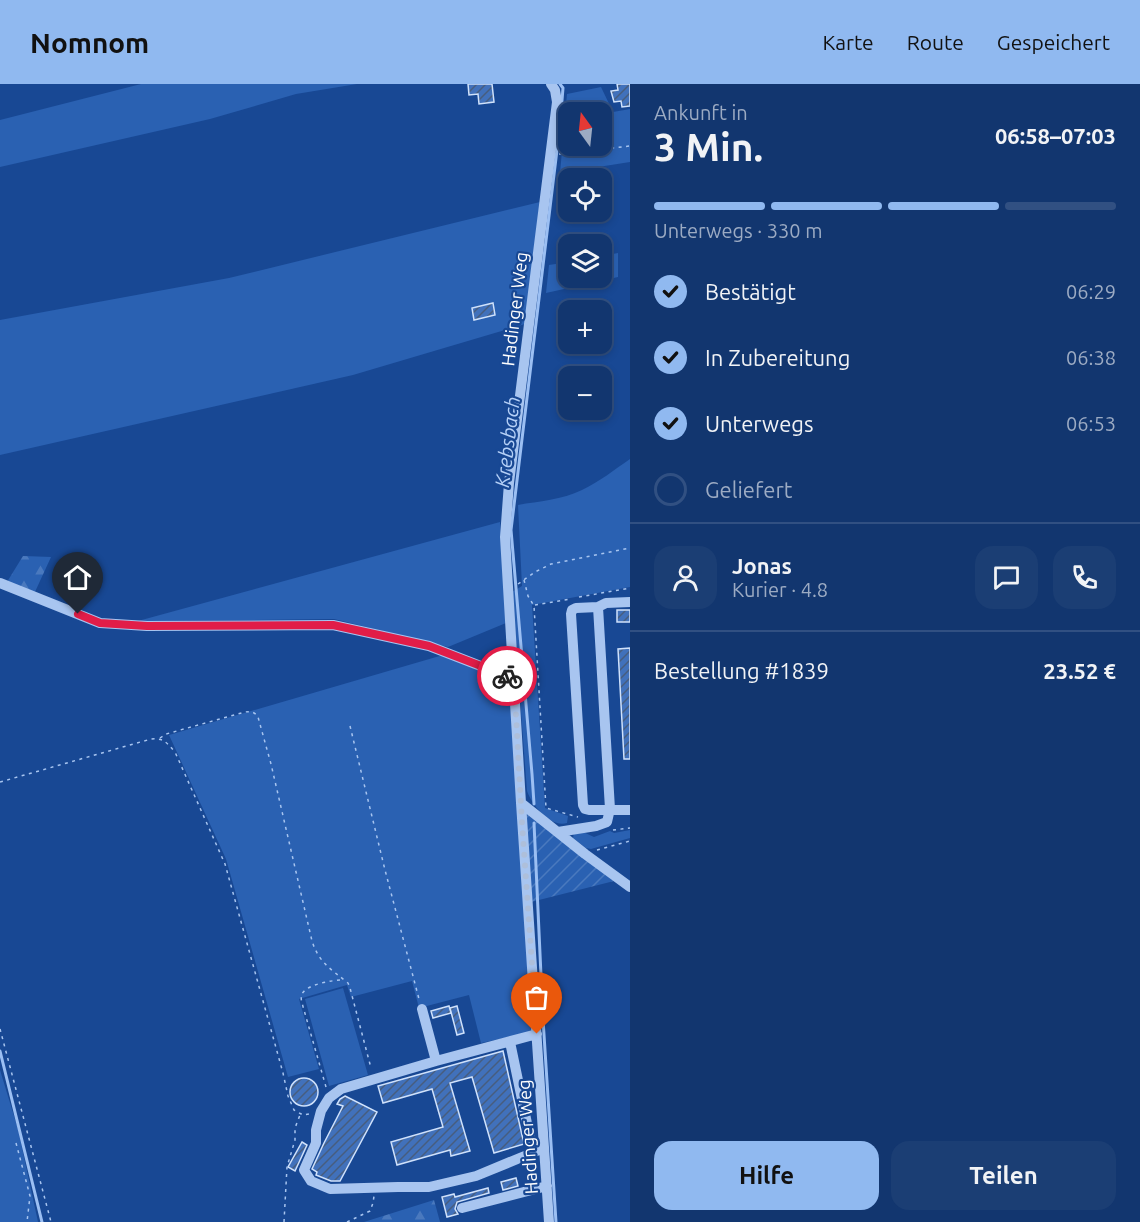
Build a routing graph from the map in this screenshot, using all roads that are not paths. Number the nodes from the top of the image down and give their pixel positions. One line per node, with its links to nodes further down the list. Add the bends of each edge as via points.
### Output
1 (556, 87): 5 (street, Hadinger Weg, via 506,513)
2 (0, 583): 5 (street, via 100,623 333,625 429,646)
3 (630, 602): 4 (street)
4 (598, 607): 7 (street); 7 (street, via 576,608 571,614 583,805 589,810)
5 (514, 679): 6 (street, Hadinger Weg)
6 (521, 803): 9 (street); 12 (street, Hadinger Weg)
7 (610, 809): 8 (street); 9 (street, via 605,823)
8 (630, 810)
9 (558, 832): 10 (street)
10 (630, 887)
11 (422, 1009): 14 (street)
12 (537, 1034): 13 (street); 15 (street, Hadinger Weg)
13 (510, 1042): 14 (street); 16 (street)
14 (436, 1061): 16 (street, via 341,1089 329,1098 321,1111 316,1143 304,1170 310,1181 330,1189 429,1187 476,1176)
15 (544, 1148): 16 (street); 17 (street, Hadinger Weg)
16 (533, 1152)
17 (547, 1186): 18 (street); 19 (street, Hadinger Weg)
18 (462, 1208)
19 (549, 1222)

